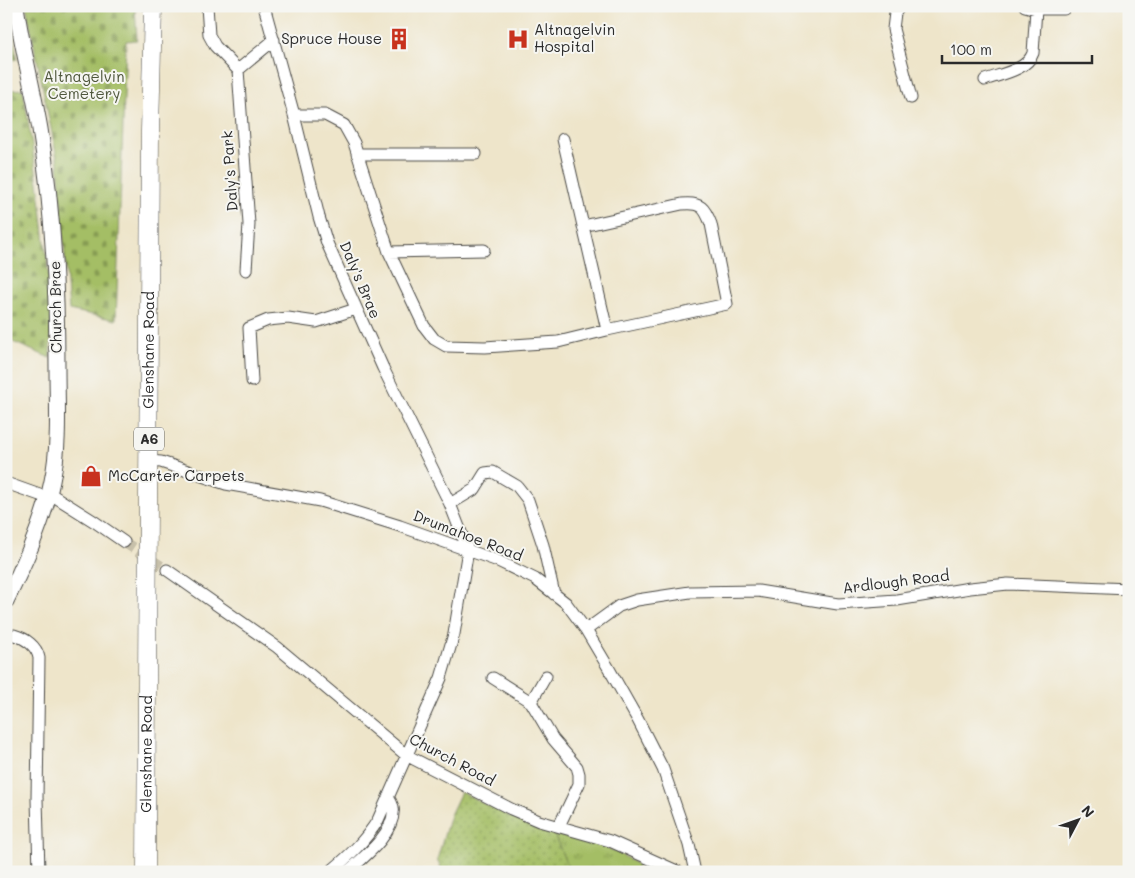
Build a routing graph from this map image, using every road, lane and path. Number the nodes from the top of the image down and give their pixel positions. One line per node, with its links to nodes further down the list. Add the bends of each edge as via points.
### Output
1 (16, 6): 26 (main road, Church Brae, via 40,128 55,255 58,432)
2 (153, 6): 24 (highway, Glenshane Road / A6)
3 (207, 6): 10 (street, via 209,35)
4 (264, 6): 9 (street, Daly's Brae)
5 (900, 6): 12 (street, via 895,13 893,28)
6 (1025, 6): 7 (street)
7 (1036, 9): 8 (street); 11 (street, via 1031,60)
8 (1064, 9)
9 (274, 40): 10 (street); 13 (street, Daly's Brae)
10 (238, 70): 20 (street, Daly's Park, via 249,224)
11 (985, 80)
12 (911, 98)
13 (294, 115): 15 (street, via 325,115 344,124); 21 (street, Daly's Brae, via 319,217)
14 (563, 139): 17 (street)
15 (357, 154): 16 (street); 19 (street)
16 (476, 154)
17 (583, 226): 22 (street); 22 (street, via 694,203 707,213 711,224 727,304)
18 (484, 250): 19 (street)
19 (389, 252): 22 (street, via 424,326 434,339 446,346 558,342)
20 (246, 270)
21 (356, 309): 23 (street, via 316,322 288,318 268,320 249,328); 27 (street, Daly's Brae)
22 (607, 330)
23 (252, 381)
24 (148, 461): 29 (street, Drumahoe Road, via 161,462 226,484 320,501); 45 (highway, Glenshane Road / A6)
25 (6, 483): 26 (street)
26 (48, 496): 28 (street); 33 (main road, Church Brae, via 26,558)
27 (450, 504): 29 (street, Daly's Brae); 32 (street, via 475,489 485,473 493,472 518,486 528,500)
28 (124, 542)
29 (468, 550): 32 (street, Drumahoe Road, via 535,579); 39 (street, via 458,614 441,678)
30 (167, 570): 39 (street, Church Road, via 277,647)
31 (1129, 589): 34 (street, Ardlough Road, via 1008,584 896,600 838,604 758,591 690,592 619,606)
32 (554, 594): 34 (street, Drumahoe Road, via 566,602)
33 (6, 601)
34 (586, 630): 49 (street, Drumahoe Road, via 663,769)
35 (14, 635): 44 (street, via 23,638 36,650 39,658)
36 (546, 676): 38 (street)
37 (493, 678): 38 (street)
38 (531, 702): 41 (street, via 579,774 579,784)
39 (406, 756): 40 (street); 41 (street, Church Road, via 511,809)
40 (388, 797): 42 (street); 43 (street, via 393,806 393,817)
41 (559, 826): 48 (street, Church Road, via 610,841)
42 (368, 836): 43 (street); 46 (street)
43 (378, 844): 47 (street)
44 (39, 872)
45 (146, 872)
46 (330, 872)
47 (347, 872)
48 (679, 872)
49 (695, 872)

